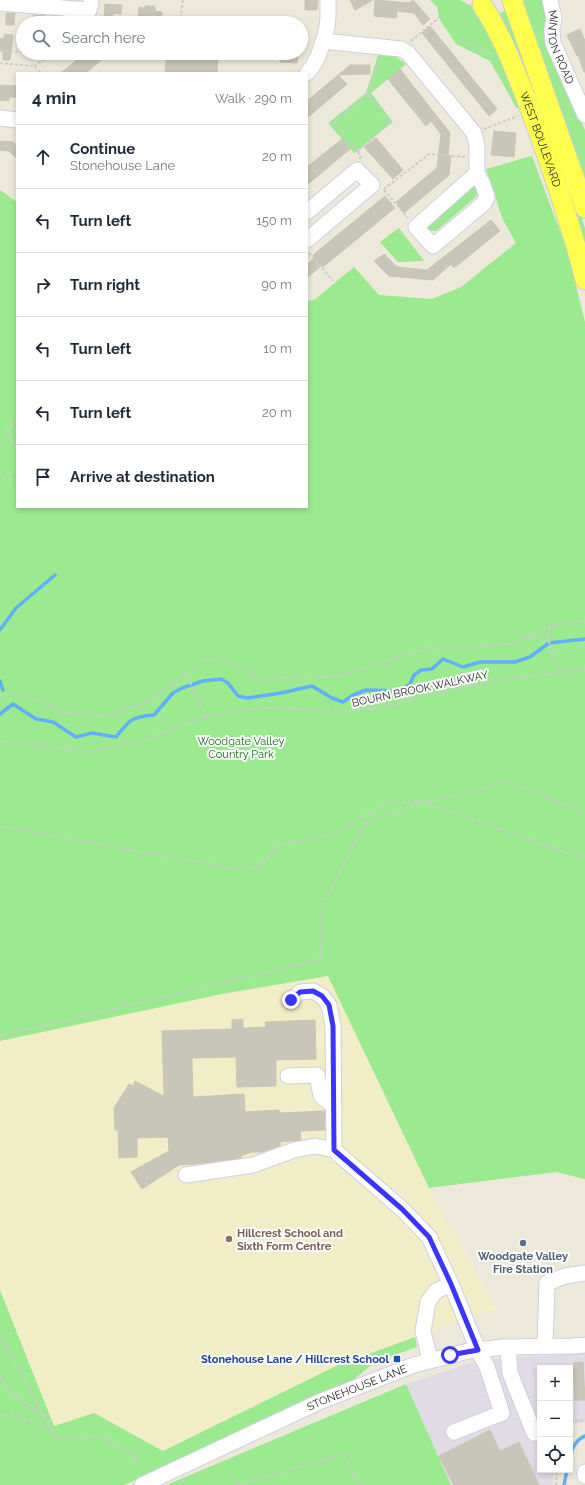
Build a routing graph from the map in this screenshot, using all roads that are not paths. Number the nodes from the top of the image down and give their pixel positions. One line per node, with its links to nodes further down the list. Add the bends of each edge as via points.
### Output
1 (328, 0): 8 (street, via 328,17)
2 (511, 0): 5 (main road, via 498,6); 14 (main road, WEST BOULEVARD)
3 (550, 0): 10 (street, MINTON ROAD, via 554,18 553,43)
4 (0, 3): 6 (street)
5 (478, 3): 17 (main road, WEST BOULEVARD, via 505,45 540,133)
6 (91, 5): 7 (street)
7 (85, 16)
8 (323, 41): 9 (street, via 317,59); 13 (street, via 394,48 408,53 474,133)
9 (308, 72)
10 (585, 115)
11 (0, 118): 12 (street)
12 (16, 120)
13 (476, 165): 13 (street, via 416,227 433,246 484,203 487,197)
14 (585, 208)
15 (308, 211): 16 (street, via 357,170 378,188)
16 (308, 239)
17 (585, 280)
18 (291, 1000): 20 (street, via 300,992 313,991 322,996 329,1005 333,1026)
19 (288, 1076): 20 (street, via 317,1075 321,1096)
20 (334, 1106): 21 (street)
21 (334, 1150): 22 (street, via 315,1146 294,1150 252,1165); 24 (street, via 402,1209 429,1237)
22 (186, 1175)
23 (585, 1273): 27 (street, via 565,1276 546,1284)
24 (451, 1284): 28 (street); 29 (street, via 436,1290 428,1302 423,1331)
25 (585, 1345): 27 (street, STONEHOUSE LANE)
26 (508, 1346): 27 (street, STONEHOUSE LANE); 28 (street, STONEHOUSE LANE); 31 (street, via 510,1373)
27 (545, 1346)
28 (478, 1350): 29 (street, STONEHOUSE LANE); 30 (street, via 487,1367 502,1413)
29 (430, 1360): 34 (street, STONEHOUSE LANE, via 319,1402)
30 (454, 1432)
31 (534, 1433)
32 (585, 1472): 33 (street)
33 (585, 1476)
34 (145, 1484)

